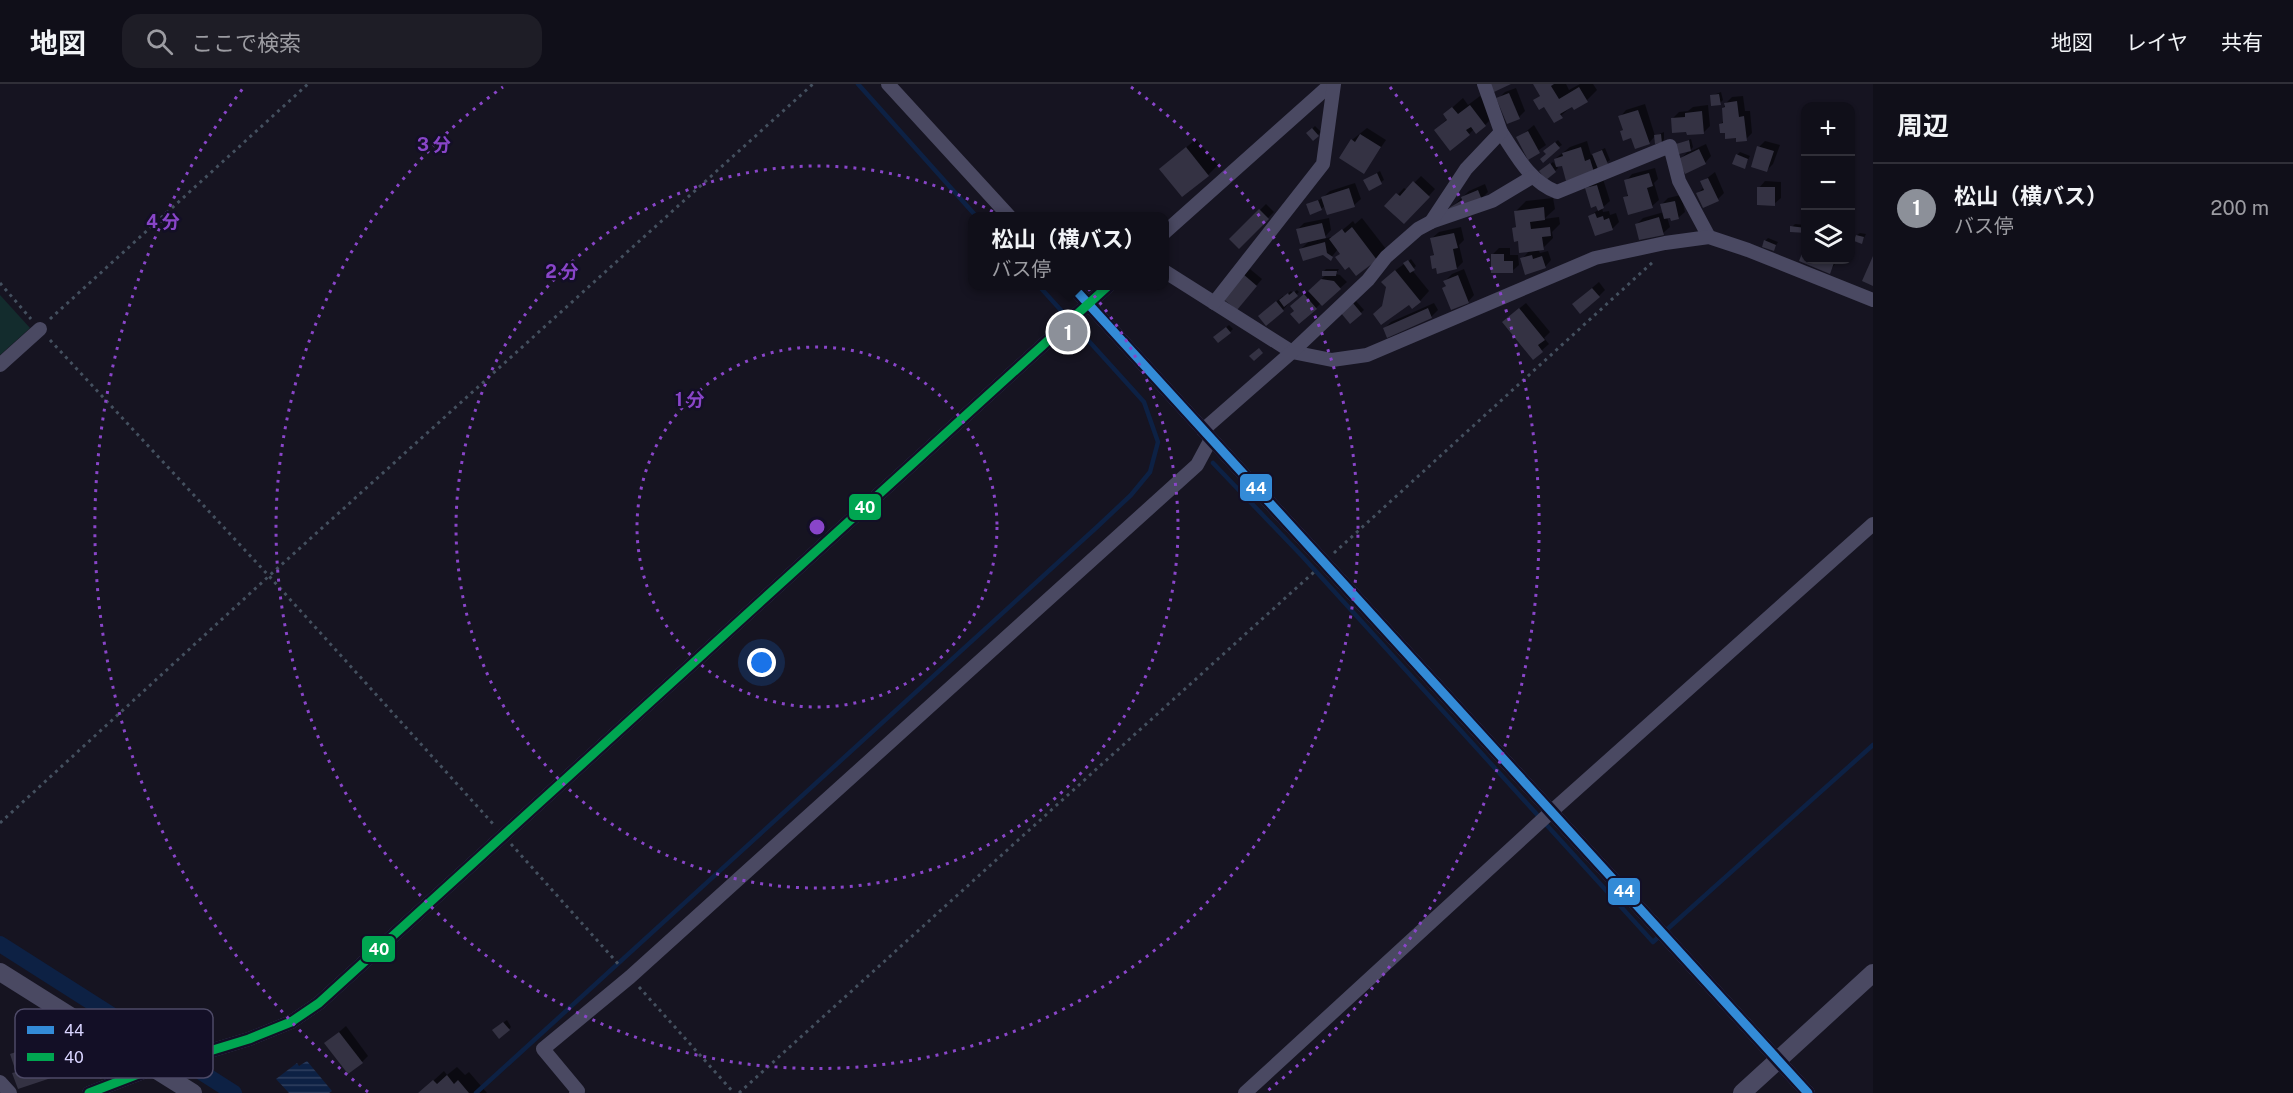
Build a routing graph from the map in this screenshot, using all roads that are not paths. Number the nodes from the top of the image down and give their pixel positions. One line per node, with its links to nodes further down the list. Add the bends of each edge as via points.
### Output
1 (888, 84): 6 (street)
2 (1333, 84): 8 (street); 14 (street, via 1323,164)
3 (1484, 84): 4 (street)
4 (1501, 132): 5 (street); 7 (street, via 1466,169)
5 (1532, 177): 7 (street, via 1492,201); 9 (street, via 1557,192 1670,146 1679,181)
6 (1005, 212)
7 (1431, 222): 17 (street, via 1386,257 1368,280)
8 (1169, 229)
9 (1709, 237): 13 (street); 17 (street, via 1595,258 1367,355 1332,360)
10 (1169, 275): 14 (street)
11 (1077, 290): 15 (street)
12 (1103, 290): 15 (street)
13 (1873, 300)
14 (1214, 303): 17 (street)
15 (1090, 304): 19 (street); 25 (street, via 319,1003 291,1022)
16 (40, 329): 18 (street)
17 (1292, 352): 19 (street)
18 (0, 365)
19 (1207, 435): 21 (street); 33 (street, via 1197,465 630,977 543,1049)
20 (1873, 524): 21 (street)
21 (1552, 811): 26 (street); 34 (street)
22 (0, 972): 24 (street)
23 (1873, 973): 26 (street)
24 (59, 1009)
25 (213, 1050)
26 (1778, 1059): 35 (street); 36 (street)
27 (128, 1078): 31 (street)
28 (170, 1078): 32 (street)
29 (0, 1082): 30 (street)
30 (10, 1093)
31 (89, 1093)
32 (193, 1093)
33 (576, 1093)
34 (1245, 1093)
35 (1742, 1093)
36 (1808, 1093)

